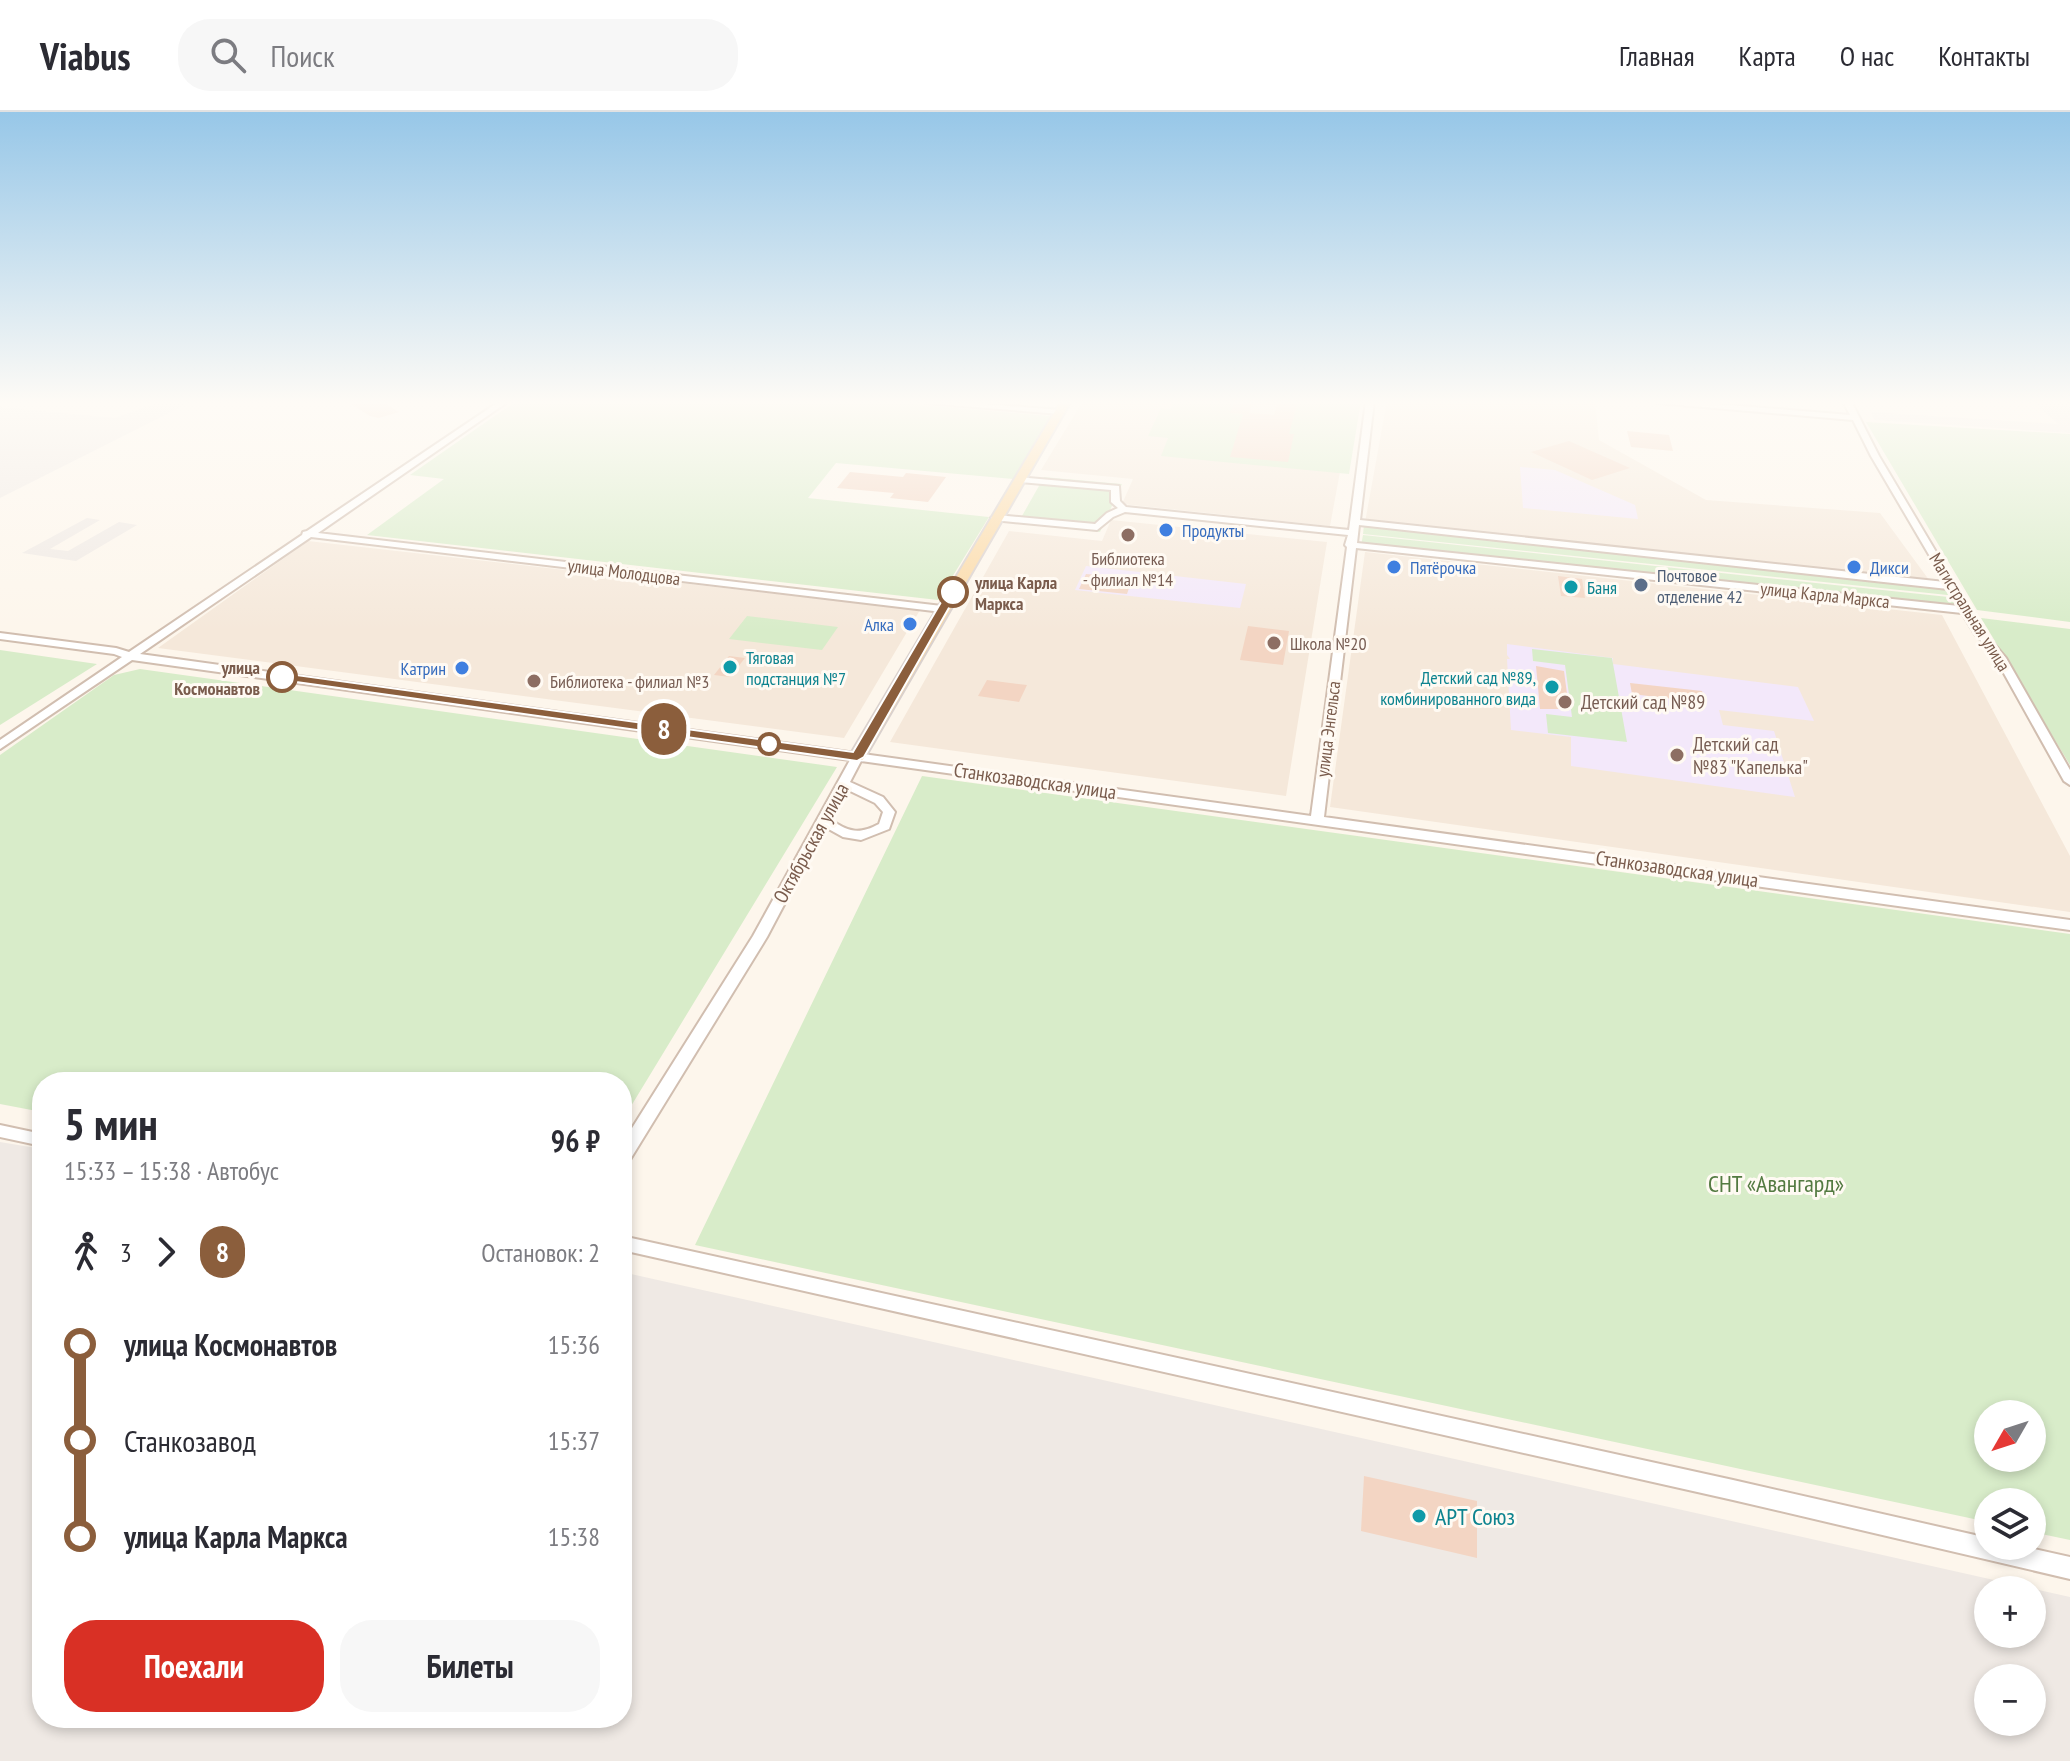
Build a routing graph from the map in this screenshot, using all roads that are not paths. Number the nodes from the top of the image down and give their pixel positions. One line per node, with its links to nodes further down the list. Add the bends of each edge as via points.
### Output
1 (390, 478): 8 (street)
2 (1359, 478): 7 (street, улица Энгельса)
3 (1888, 478): 10 (street, Магистральная улица)
4 (1020, 479): 5 (street, via 1116,488 1115,502); 6 (main road, Октябрьская улица)
5 (1124, 509): 6 (street, via 1097,527); 9 (street, улица Карла Маркса)
6 (996, 518): 11 (main road, Октябрьская улица)
7 (1353, 522): 9 (street, улица Энгельса); 10 (street, улица Карла Маркса)
8 (306, 534): 11 (street, улица Молодцова); 14 (street)
9 (1351, 539): 12 (street, улица Карла Маркса); 19 (street, улица Энгельса)
10 (1952, 586): 12 (street, Магистральная улица)
11 (942, 609): 16 (main road, Октябрьская улица)
12 (1967, 610): 17 (street, Магистральная улица, via 2001,658)
13 (0, 636): 14 (street, Станкозаводская улица)
14 (129, 656): 15 (street); 16 (street, Станкозаводская улица)
15 (0, 745)
16 (857, 757): 18 (street, Октябрьская улица); 19 (street, Станкозаводская улица)
17 (2070, 781)
18 (844, 784): 20 (street, Октябрьская улица); 20 (street, via 879,800 889,812 885,826 868,836 843,836)
19 (1317, 820): 21 (street, Станкозаводская улица)
20 (825, 821): 24 (street, Октябрьская улица, via 760,937)
21 (2070, 925)
22 (0, 1131): 23 (street)
23 (32, 1138)
24 (632, 1142)
25 (632, 1245): 26 (street)
26 (2070, 1568)

